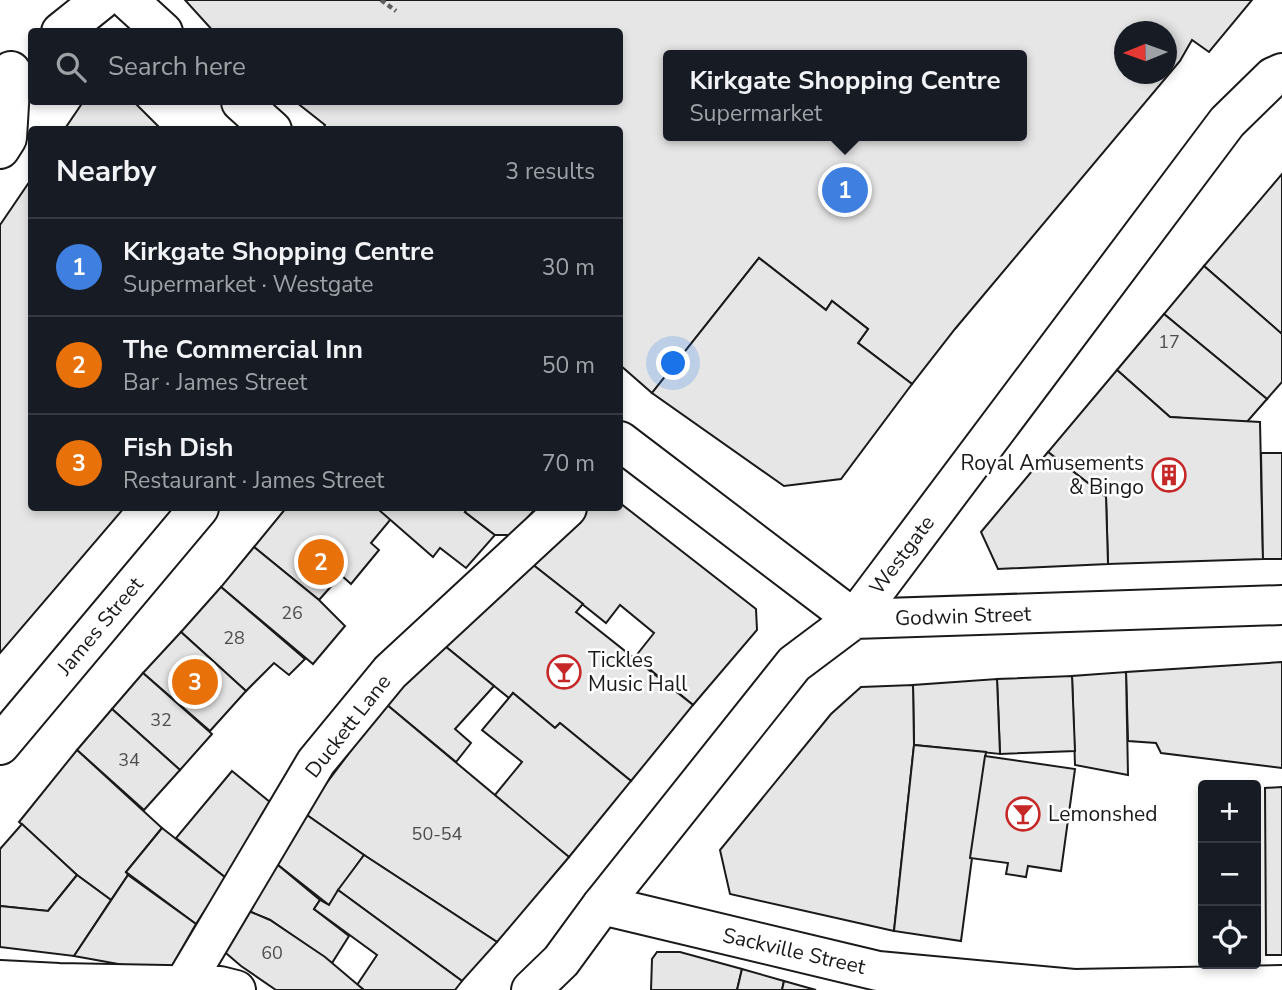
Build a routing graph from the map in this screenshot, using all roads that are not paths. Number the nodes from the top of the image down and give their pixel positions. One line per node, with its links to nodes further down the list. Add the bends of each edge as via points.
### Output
1 (101, 0): 3 (street)
2 (128, 0): 4 (street)
3 (66, 28)
4 (159, 28)
5 (14, 68): 9 (street, via 7,138)
6 (1282, 73): 14 (street, Westgate, via 1272,77 1227,122)
7 (243, 105): 8 (street)
8 (267, 126)
9 (0, 149)
10 (623, 443): 14 (street)
11 (196, 511): 15 (street, James Street)
12 (563, 511): 20 (street, Duckett Lane, via 390,672 316,762)
13 (1282, 605): 14 (street, Godwin Street)
14 (854, 619): 16 (street, Westgate, via 794,664)
15 (0, 745)
16 (602, 905): 17 (street, Westgate); 19 (street, Sackville Street, via 878,971 1074,989)
17 (561, 975): 22 (street, Westgate)
18 (0, 980): 20 (street)
19 (1282, 985)
20 (183, 986): 21 (street)
21 (236, 990)
22 (531, 990)

